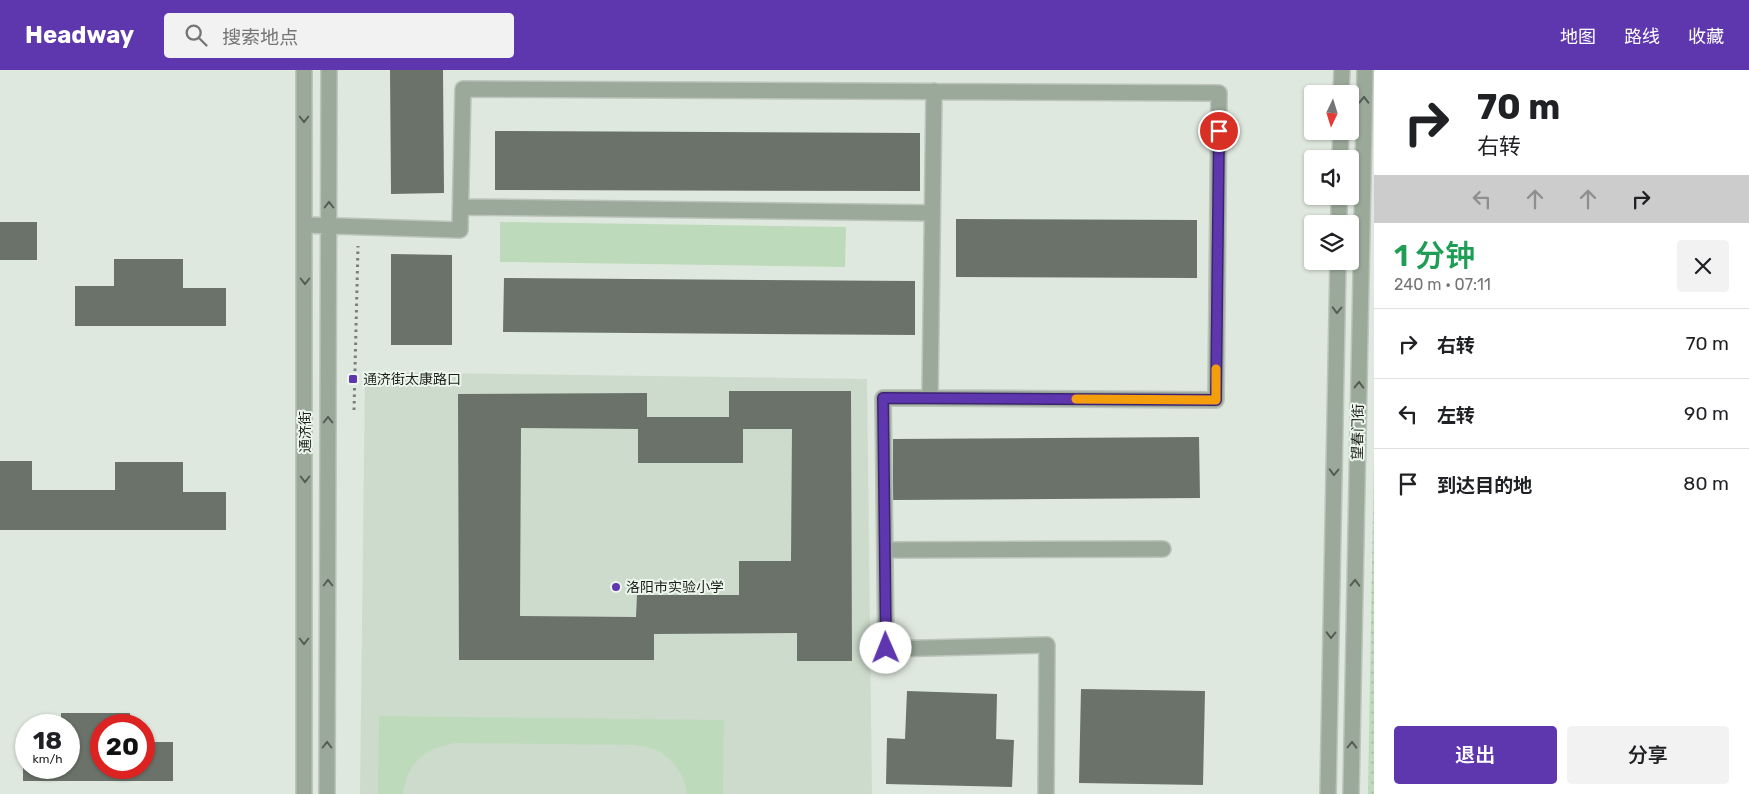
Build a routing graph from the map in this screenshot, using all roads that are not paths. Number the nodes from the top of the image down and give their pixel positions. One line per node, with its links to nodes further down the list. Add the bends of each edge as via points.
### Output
1 (304, 70): 9 (street, 通济街, one-way to 9)
2 (329, 70): 10 (street, 通济街, one-way to 2)
3 (1342, 70): 5 (street)
4 (1365, 70): 19 (street, 望春门街, one-way to 4)
5 (1341, 85)
6 (934, 92): 7 (street, via 463,89); 8 (street); 12 (street, via 1219,93 1216,400)
7 (460, 207): 8 (street); 10 (street, via 460,230)
8 (932, 214): 12 (street)
9 (305, 225): 10 (street); 15 (street, 通济街, one-way to 15)
10 (329, 226): 16 (street, 通济街, one-way to 10)
11 (1338, 270): 18 (street, 望春门街, one-way to 18)
12 (930, 398): 14 (street, via 883,398)
13 (1163, 549): 14 (street)
14 (885, 550): 17 (street, via 886,648 1048,645)
15 (304, 794)
16 (327, 794)
17 (1046, 794)
18 (1328, 794)
19 (1351, 794)

